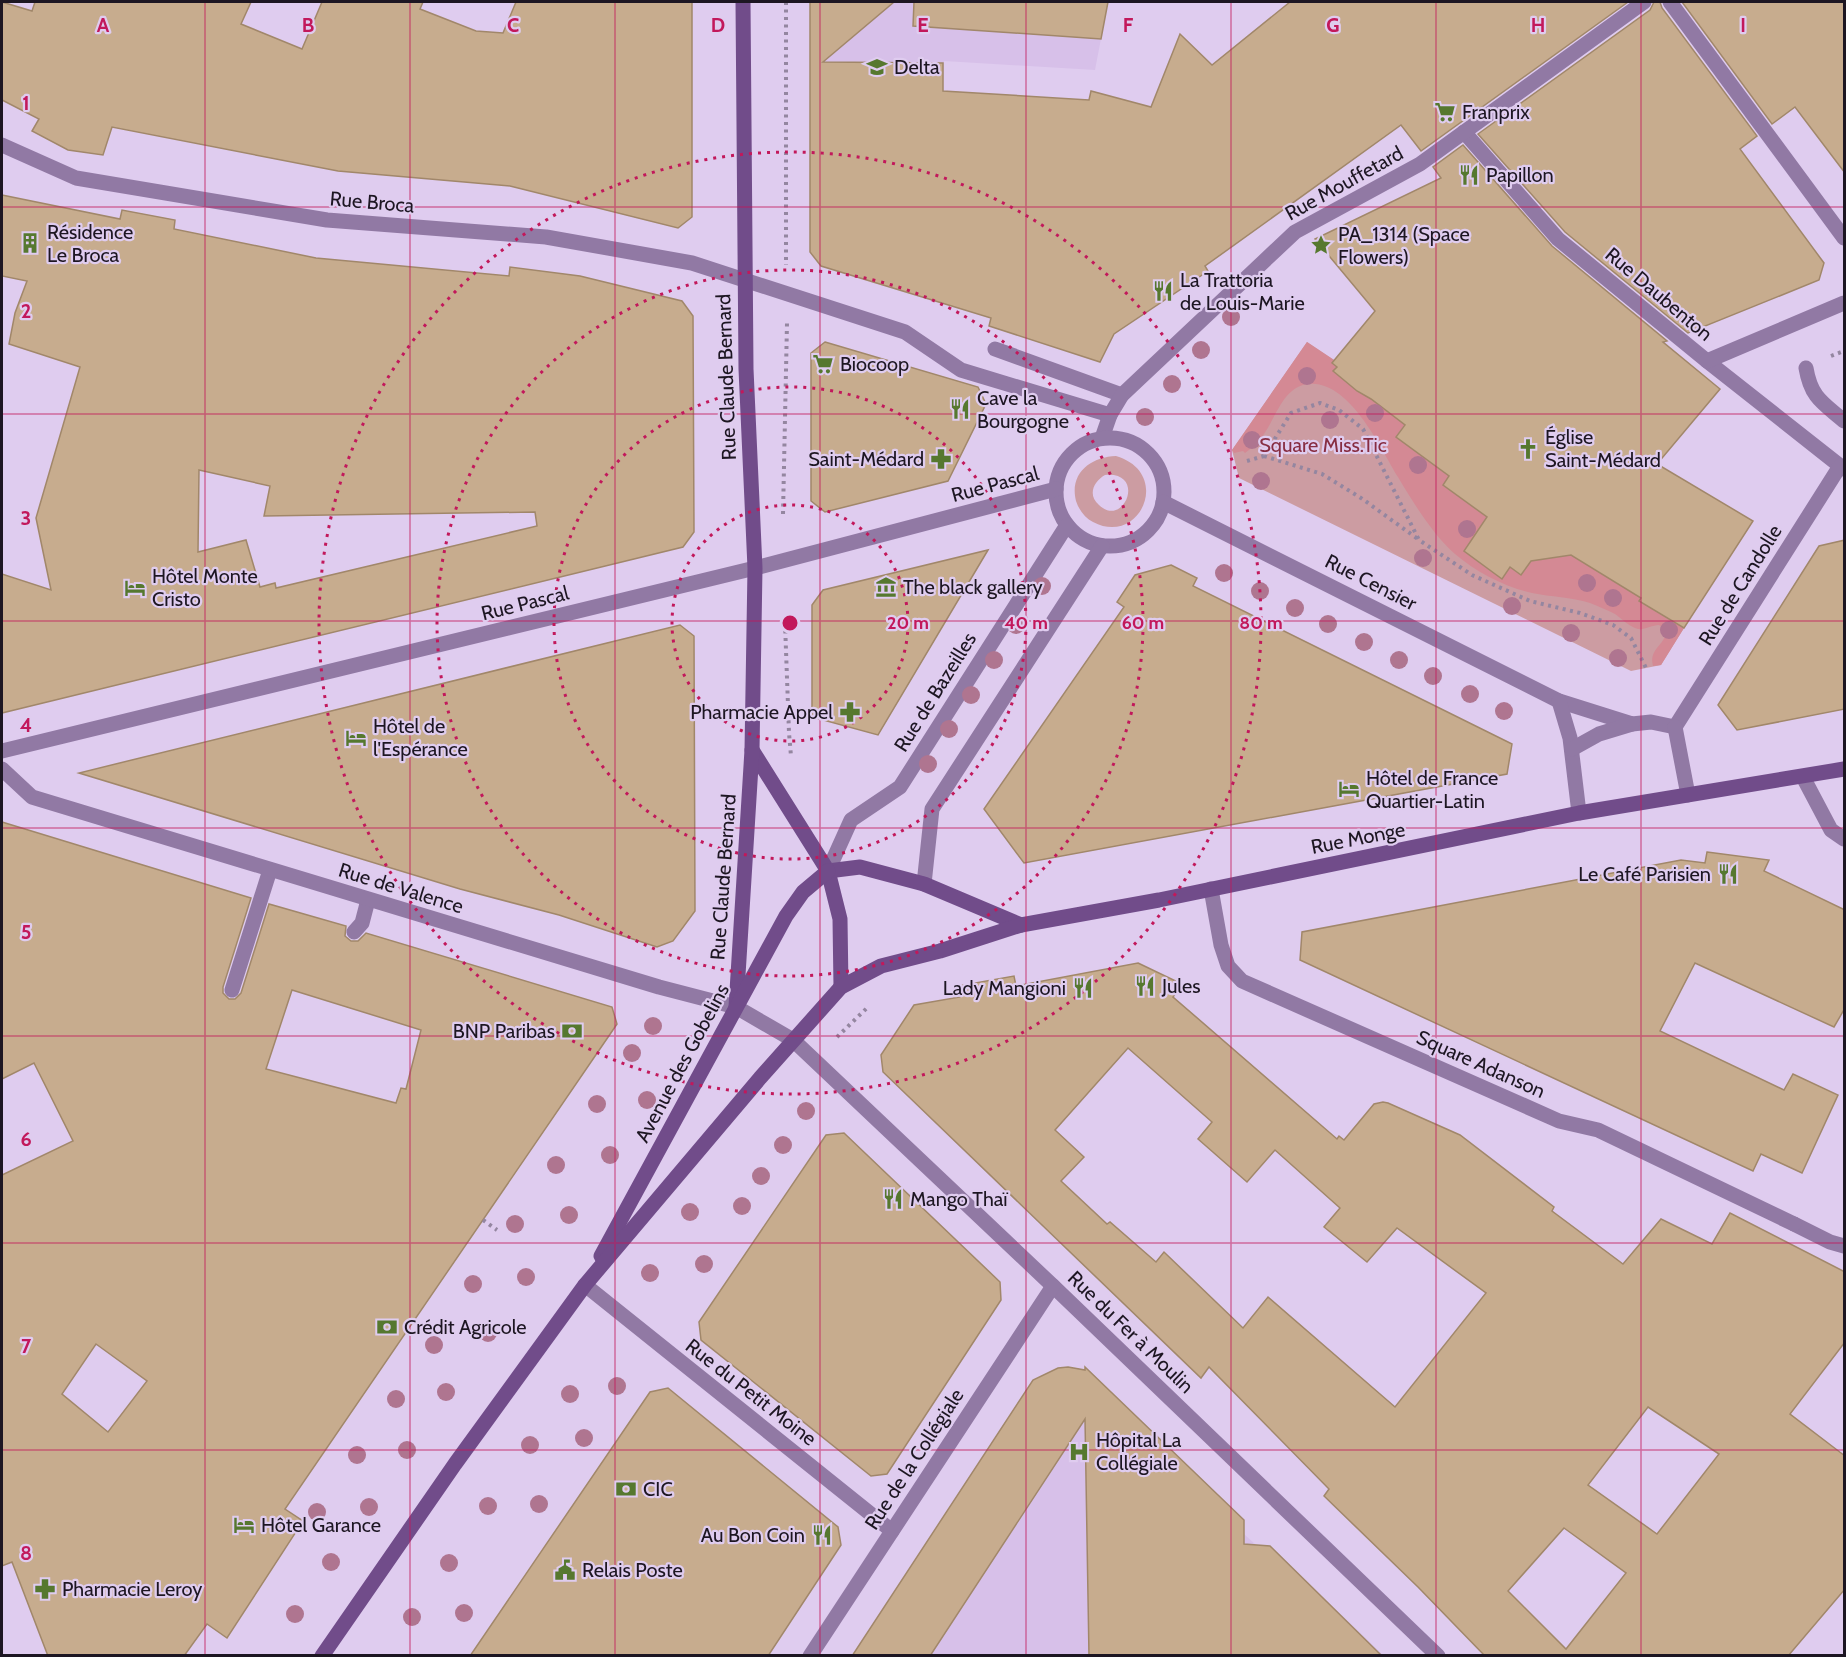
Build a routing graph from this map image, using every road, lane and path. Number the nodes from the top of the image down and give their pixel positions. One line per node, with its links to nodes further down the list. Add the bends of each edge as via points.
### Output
1 (743, 2): 9 (main road, Rue Claude Bernard)
2 (786, 2): 8 (path)
3 (1644, 2): 5 (street, Rue Mouffetard)
4 (1670, 2): 7 (street)
5 (1464, 132): 15 (street, Rue Daubenton, via 1558,239); 17 (street, Rue Mouffetard, via 1420,164 1295,232)
6 (2, 145): 9 (street, Rue Broca, via 76,178 327,220 546,237 692,263)
7 (1845, 238)
8 (786, 255)
9 (744, 280): 18 (street, Rue Broca, via 905,332 961,370); 30 (main road, Rue Claude Bernard)
10 (1845, 303): 15 (street)
11 (787, 332): 29 (path)
12 (995, 349): 17 (street)
13 (1845, 351): 14 (path)
14 (1831, 356)
15 (1707, 361): 23 (street, Rue Daubenton)
16 (1806, 368): 19 (street, via 1815,396)
17 (1122, 395): 18 (street, Rue Mouffetard)
18 (1110, 416): 20 (street, Rue Mouffetard)
19 (1845, 422)
20 (1102, 438): 24 (street, via 1075,450 1062,468); 25 (street, via 1131,442 1154,460 1164,487)
21 (1264, 456): 22 (path); 27 (path, via 1322,474); 27 (path, via 1291,413 1320,403 1339,410 1363,429)
22 (1247, 461)
23 (1842, 467): 35 (street, Rue de Candolle)
24 (1056, 489): 26 (street); 29 (street, Rue Pascal)
25 (1163, 502): 28 (street, via 1148,531 1135,540); 33 (street, Rue Censier)
26 (1067, 525): 28 (street, via 1077,535); 47 (street, Rue de Bazeilles, via 900,787 851,820)
27 (1419, 540): 32 (path, via 1472,575 1520,597 1613,625 1631,638)
28 (1102, 546): 48 (street, via 932,809)
29 (784, 561): 30 (street, Rue Pascal)
30 (755, 568): 37 (main road, Rue Claude Bernard); 38 (street, Rue Pascal)
31 (785, 617): 39 (path)
32 (1646, 668)
33 (1559, 701): 34 (street, Rue Censier); 36 (street)
34 (1632, 724): 35 (street, Rue Censier, via 1651,722); 36 (street, Rue Censier, via 1599,734)
35 (1675, 727): 43 (street)
36 (1572, 749): 44 (street)
37 (752, 750): 47 (main road); 55 (main road, Rue Claude Bernard)
38 (2, 751)
39 (791, 759)
40 (2, 769): 46 (street, Rue de Valence, via 32,798)
41 (1845, 769): 42 (main road, Rue Monge)
42 (1803, 777): 43 (main road, Rue Monge); 45 (street, via 1830,830)
43 (1688, 795): 44 (main road, Rue Monge)
44 (1580, 813): 49 (main road, Rue Monge)
45 (1845, 839)
46 (270, 870): 50 (street, Rue de Valence); 54 (street)
47 (828, 871): 48 (main road, via 860,867); 53 (main road, via 840,919); 55 (main road, Avenue des Gobelins, via 803,892 786,916)
48 (924, 884): 51 (main road)
49 (1211, 889): 51 (main road, Rue Monge); 59 (street, Square Adanson, via 1228,966 1242,981 1559,1121 1598,1130)
50 (368, 900): 52 (street, via 362,923); 55 (street, Rue de Valence)
51 (1021, 925): 53 (main road, Rue Monge, via 881,966)
52 (354, 932)
53 (841, 987): 56 (main road, Avenue des Gobelins)
54 (232, 990)
55 (736, 1007): 56 (street, Rue de Valence); 60 (main road, Avenue des Gobelins)
56 (793, 1040): 60 (main road, Avenue des Gobelins); 61 (street, Rue du Fer à Moulin)
57 (483, 1220): 58 (path)
58 (497, 1230)
59 (1845, 1246)
60 (585, 1285): 62 (street, Rue du Petit Moine); 63 (main road, Avenue des Gobelins)
61 (1053, 1286): 62 (street, Rue de la Collégiale); 65 (street, Rue du Fer à Moulin)
62 (892, 1531): 64 (street, Rue de la Collégiale)
63 (322, 1656)
64 (810, 1656)
65 (1438, 1656)

